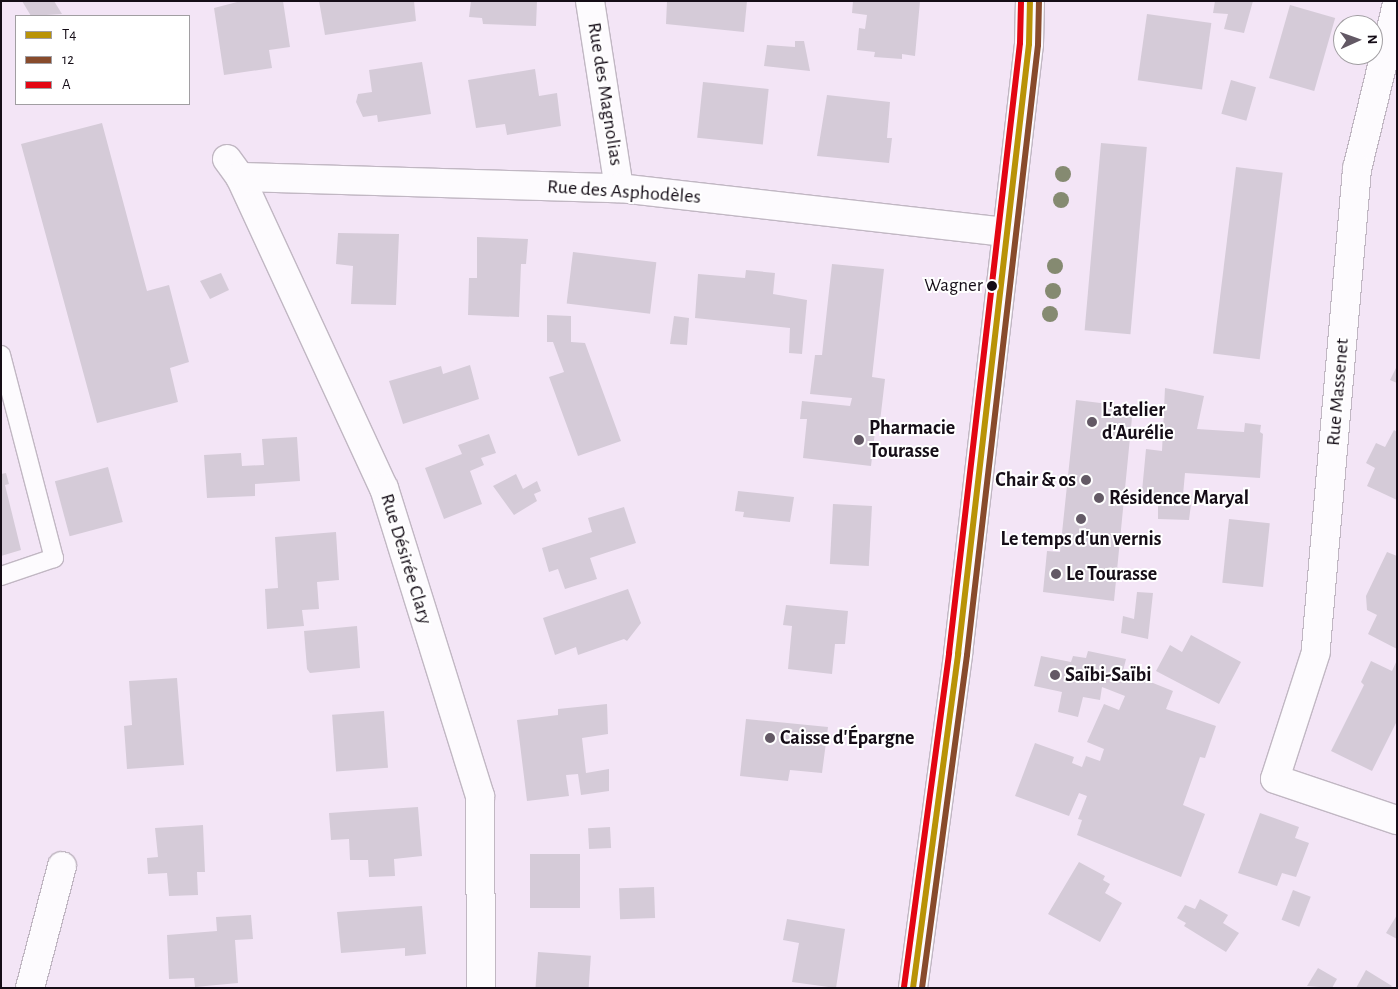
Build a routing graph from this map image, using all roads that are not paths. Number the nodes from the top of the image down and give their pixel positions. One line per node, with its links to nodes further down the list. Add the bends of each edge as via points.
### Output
1 (590, 1): 5 (street, Rue des Magnolias)
2 (1030, 1): 6 (street)
3 (1396, 8): 9 (street, Rue Massenet, via 1357,169 1316,652 1275,778)
4 (233, 168): 5 (street, Rue des Asphodèles); 12 (street, Rue Désirée Clary, via 384,488 480,796)
5 (620, 188): 6 (street, Rue des Asphodèles)
6 (1007, 232): 13 (street, via 958,654)
7 (1, 355): 8 (lane, via 54,558)
8 (1, 576)
9 (1397, 820)
10 (62, 866): 11 (street)
11 (30, 988)
12 (481, 988)
13 (913, 988)

